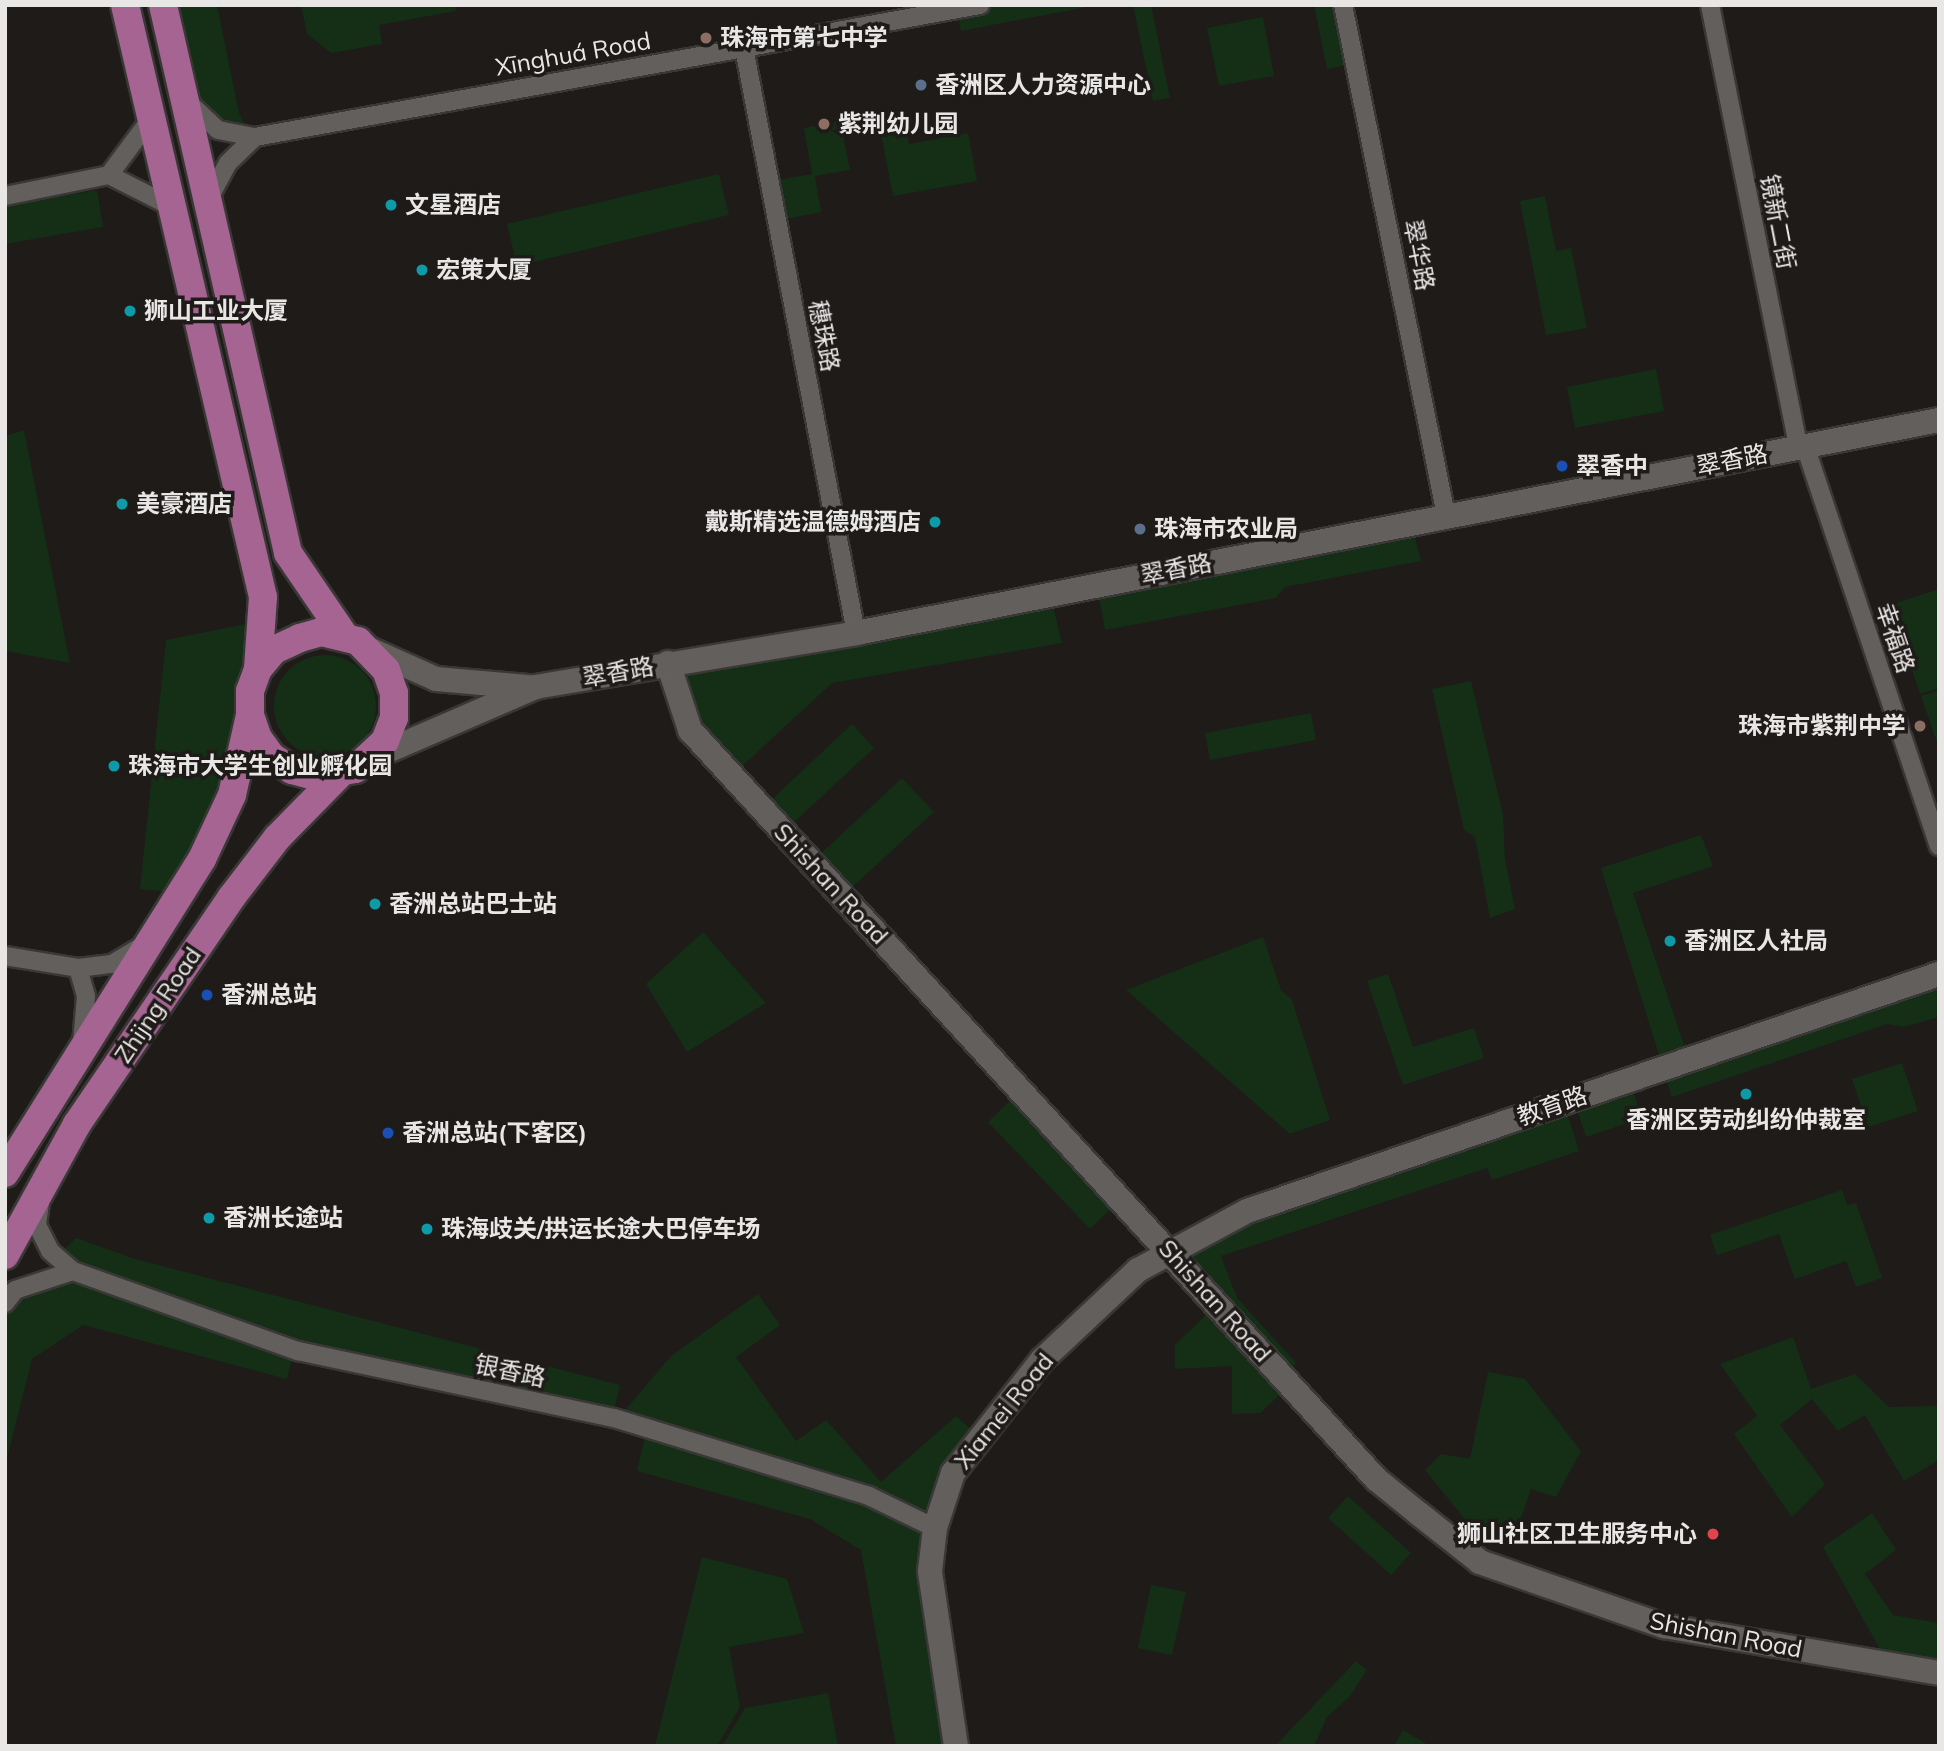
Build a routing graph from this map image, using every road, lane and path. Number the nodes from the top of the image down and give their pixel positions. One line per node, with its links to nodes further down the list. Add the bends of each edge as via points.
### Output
1 (125, 5): 8 (main road)
2 (163, 5): 7 (main road)
3 (980, 5): 6 (street, Xīnghuá Road)
4 (1343, 5): 16 (street, 翠华路)
5 (1710, 5): 15 (street, 镜新二街)
6 (744, 48): 9 (street, Xīnghuá Road); 17 (street, 穗珠路)
7 (184, 98): 9 (street, via 218,130); 12 (main road)
8 (150, 120): 10 (street); 13 (main road)
9 (255, 137): 12 (street, via 228,163)
10 (109, 175): 11 (street); 13 (street)
11 (5, 196)
12 (207, 202): 18 (main road, via 288,553)
13 (170, 206): 21 (main road, via 263,597)
14 (1939, 420): 15 (street, 翠香路)
15 (1801, 447): 16 (street, 翠香路); 26 (street, 幸福路)
16 (1446, 515): 17 (street, 翠香路)
17 (856, 633): 20 (street, 翠香路)
18 (344, 635): 19 (main road); 21 (main road, via 321,632 300,638 274,650)
19 (371, 650): 22 (street, via 436,679); 24 (main road, via 386,670 394,693 394,718 385,741)
20 (668, 663): 22 (street, 翠香路); 34 (street, Shishan Road, via 690,730)
21 (258, 669): 23 (main road, via 250,691)
22 (535, 687): 24 (street)
23 (250, 715): 25 (main road, via 258,738 272,757 292,770 315,776); 27 (main road, Zhijng Road, via 232,795 202,859)
24 (369, 760): 25 (main road)
25 (339, 775): 33 (main road, Zhijng Road, via 277,838 231,898)
26 (1939, 846)
27 (151, 940): 29 (street, via 112,964); 31 (main road, Zhijng Road)
28 (5, 956): 29 (street)
29 (78, 968): 31 (street, via 86,996)
30 (1939, 974): 34 (street, 教育路, via 1247,1210)
31 (81, 1051): 32 (main road, Zhijng Road)
32 (5, 1173)
33 (44, 1178): 35 (main road, Zhijng Road); 36 (street, via 37,1225 50,1251)
34 (1170, 1251): 38 (street, Xiamei Road, via 1138,1270 1042,1360 953,1473); 39 (street, Shishan Road, via 1376,1479 1480,1562 1664,1626)
35 (5, 1255)
36 (73, 1271): 37 (street, via 15,1290); 38 (street, 银香路, via 298,1351 614,1418 869,1496)
37 (5, 1303)
38 (935, 1528): 40 (street, Xiamei Road, via 930,1571)
39 (1939, 1673)
40 (956, 1746)

